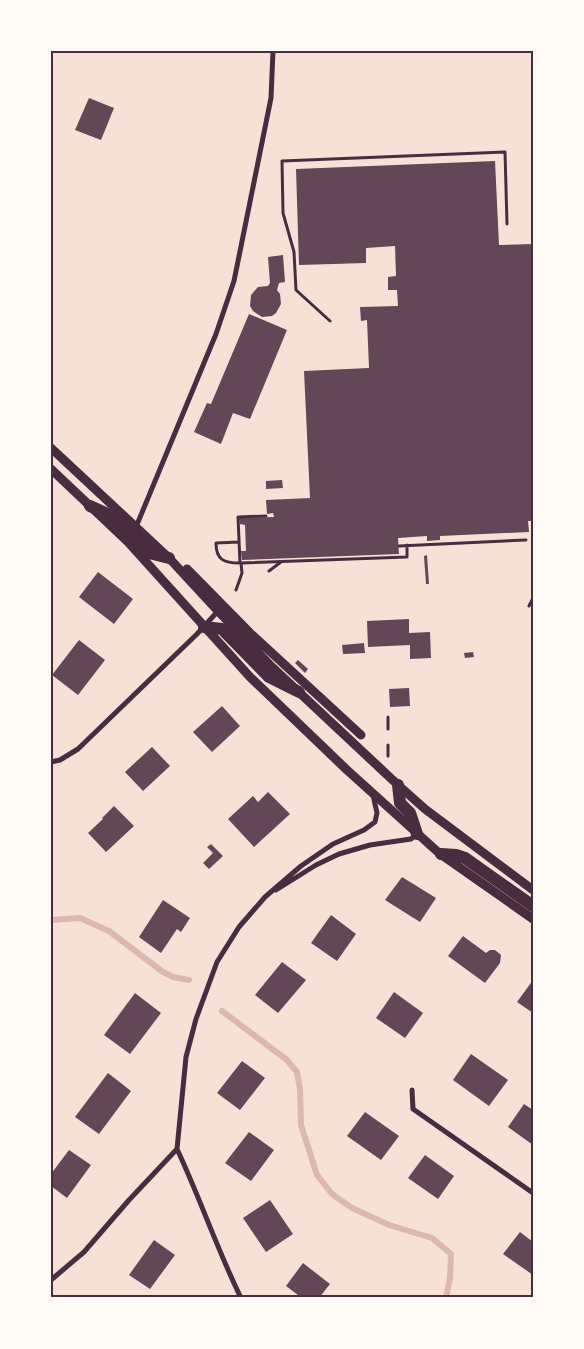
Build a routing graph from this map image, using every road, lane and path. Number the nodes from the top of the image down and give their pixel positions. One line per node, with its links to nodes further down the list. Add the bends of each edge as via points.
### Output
1 (273, 51): 8 (street, via 271,98 234,280 216,334)
2 (508, 224): 3 (path, via 505,152 282,160 283,213 294,252 296,290)
3 (330, 321)
4 (51, 448): 8 (street)
5 (51, 470): 6 (street)
6 (90, 506): 8 (main road); 21 (street, via 128,542)
7 (266, 516): 10 (path, via 238,517)
8 (131, 528): 13 (main road, via 149,553)
9 (526, 540): 11 (path)
10 (239, 542): 15 (path); 15 (path, via 216,543 216,547 224,562)
11 (407, 545): 12 (path); 14 (path, via 408,557)
12 (398, 546)
13 (169, 558): 20 (street); 25 (street, via 181,564)
14 (281, 562): 15 (path); 16 (path)
15 (241, 563): 17 (path, via 242,573)
16 (269, 571)
17 (236, 590)
18 (533, 598): 19 (path)
19 (529, 606)
20 (218, 611): 21 (street); 22 (street)
21 (204, 627): 22 (main road, via 222,629 269,677); 26 (street, via 78,749); 28 (street, via 250,677)
22 (299, 692): 27 (street)
23 (388, 717): 24 (path)
24 (388, 728)
25 (361, 734)
26 (51, 762)
27 (398, 785): 29 (main road, via 400,803 410,813); 31 (street)
28 (372, 793): 29 (street); 32 (street, via 377,813 375,822 333,844)
29 (417, 834): 30 (street); 32 (street, via 340,854)
30 (441, 854): 33 (main road, via 465,858); 34 (street)
31 (533, 890)
32 (265, 897): 36 (street, via 239,927 216,962 208,982 186,1057)
33 (533, 906)
34 (533, 919)
35 (412, 1090): 37 (street, via 413,1109)
36 (177, 1149): 38 (street, via 84,1252); 39 (street)
37 (533, 1193)
38 (51, 1280)
39 (241, 1298)

